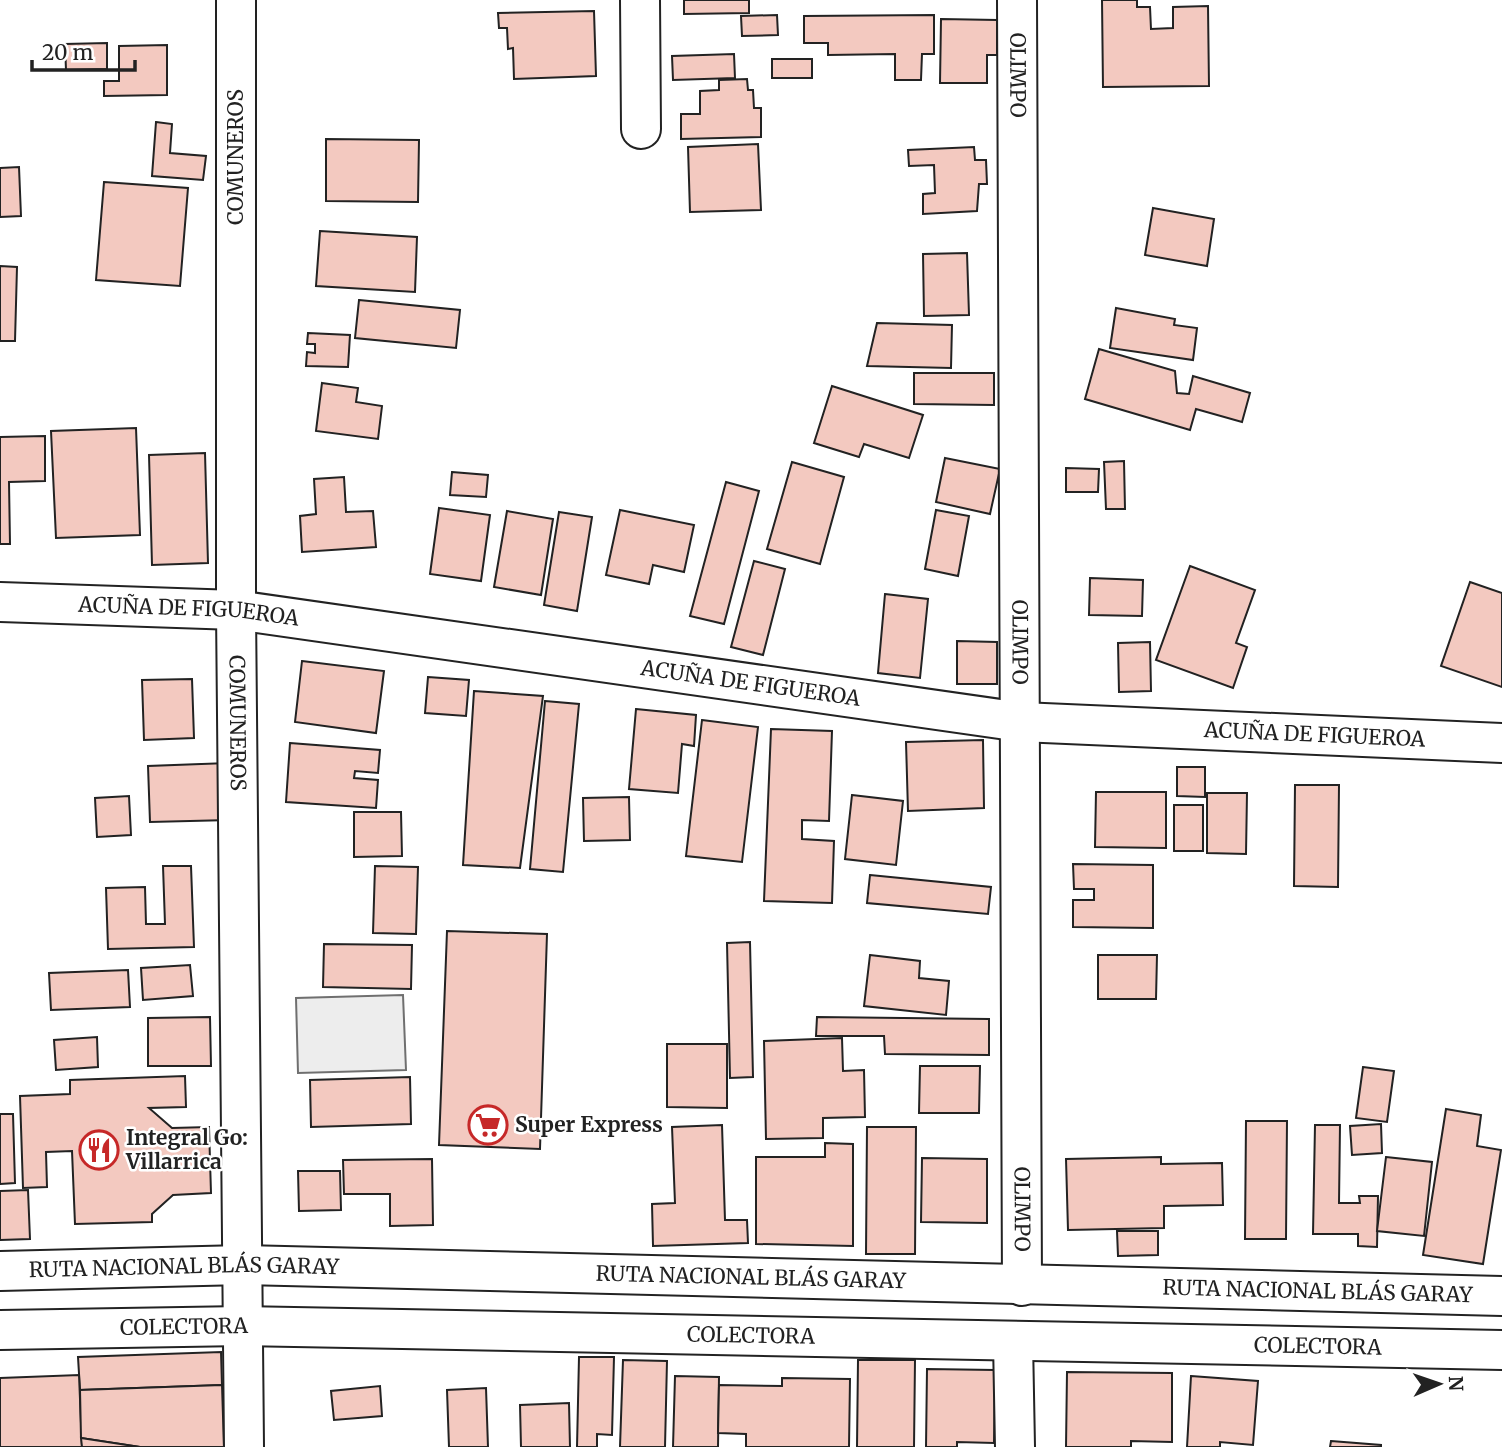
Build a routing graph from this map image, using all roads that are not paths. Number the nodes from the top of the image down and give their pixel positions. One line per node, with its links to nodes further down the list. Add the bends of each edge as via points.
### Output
1 (236, 0): 6 (main road, COMUNEROS)
2 (640, 0): 4 (main road)
3 (1017, 0): 7 (main road, OLIMPO)
4 (641, 129)
5 (0, 602): 6 (main road, ACUÑA DE FIGUEROA)
6 (236, 610): 7 (main road, ACUÑA DE FIGUEROA); 9 (main road, COMUNEROS)
7 (1021, 722): 8 (main road, ACUÑA DE FIGUEROA); 11 (main road, OLIMPO)
8 (1502, 743)
9 (243, 1265): 10 (main road, RUTA NACIONAL BLÁS GARAY); 11 (main road, RUTA NACIONAL BLÁS GARAY); 13 (main road, COMUNEROS)
10 (0, 1271)
11 (1022, 1286): 12 (main road, RUTA NACIONAL BLÁS GARAY)
12 (1502, 1296)
13 (243, 1326): 14 (main road, COLECTORA); 15 (main road, COLECTORA); 17 (main road, COMUNEROS)
14 (0, 1330)
15 (1013, 1341): 16 (main road, COLECTORA); 18 (main road)
16 (1502, 1350)
17 (244, 1447)
18 (1015, 1447)

